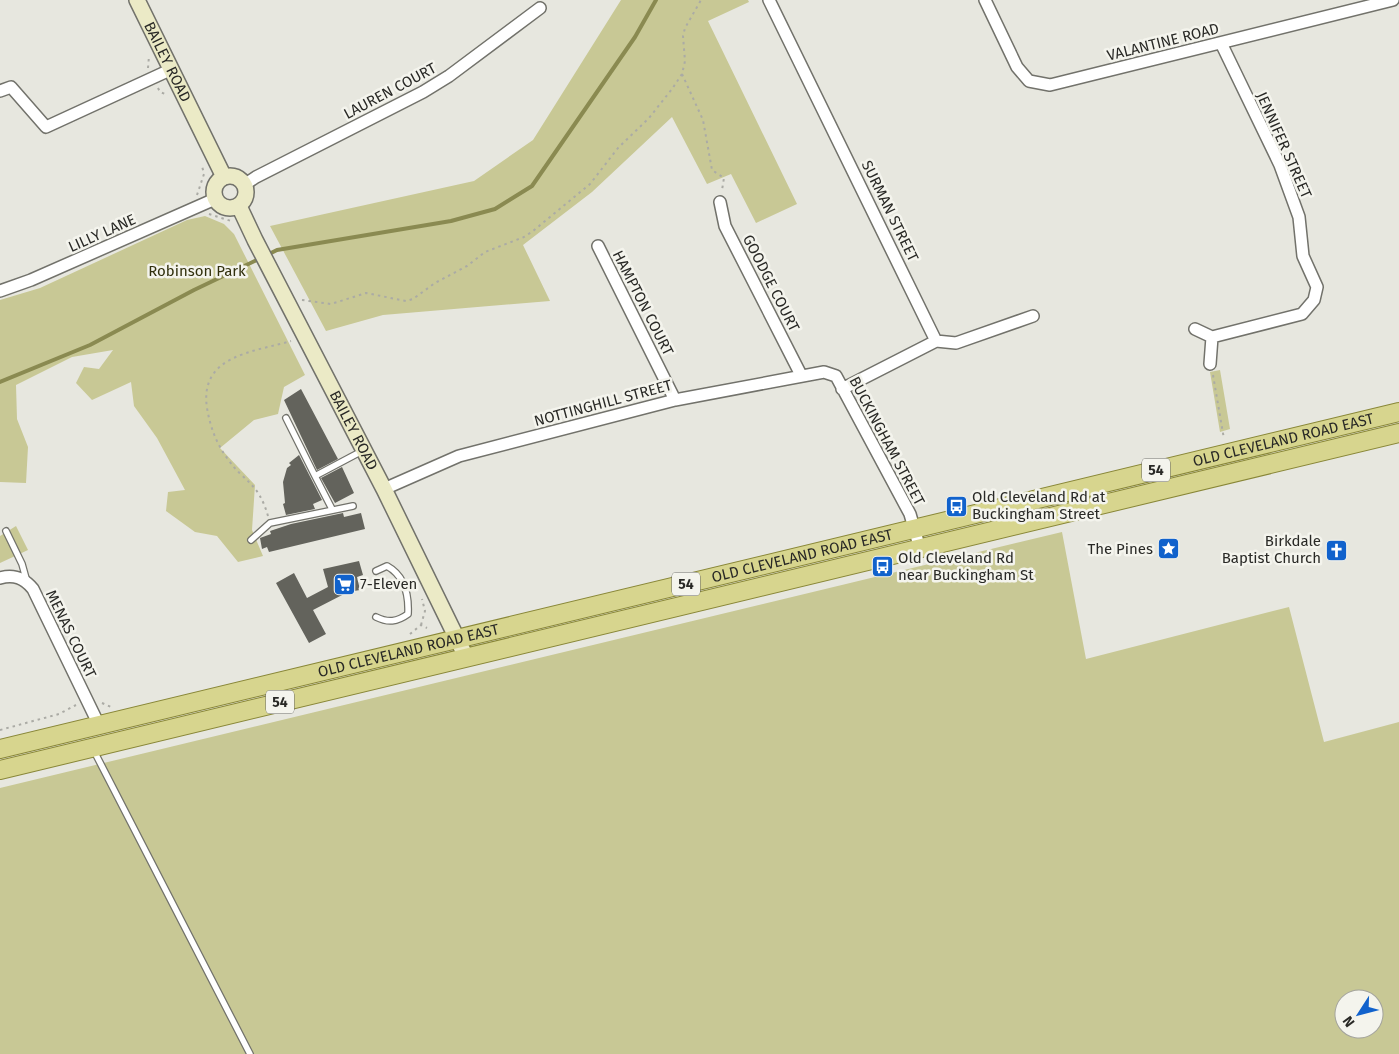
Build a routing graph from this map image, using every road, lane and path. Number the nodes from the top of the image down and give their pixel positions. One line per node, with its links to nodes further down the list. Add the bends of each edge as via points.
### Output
1 (137, 0): 9 (street, BAILEY ROAD)
2 (701, 0): 10 (path, via 683,36 685,61)
3 (769, 0): 28 (street, SURMAN STREET)
4 (985, 0): 7 (street, VALANTINE ROAD, via 1017,67 1029,81 1050,85)
5 (1393, 0): 7 (street, VALANTINE ROAD)
6 (540, 8): 16 (street, LAUREN COURT, via 424,92)
7 (1220, 43): 26 (street, JENNIFER STREET, via 1280,165 1299,217 1303,256 1317,287 1314,300 1302,314)
8 (146, 51): 11 (path)
9 (172, 68): 11 (street); 15 (street, BAILEY ROAD)
10 (682, 74): 18 (path, via 703,120 712,170 724,178); 23 (path, via 649,118 618,148 590,184 524,237 485,252 413,299 406,301 366,293 341,303 304,300)
11 (152, 78): 12 (street, via 46,127 11,87); 13 (path, via 160,92)
12 (0, 91)
13 (169, 96)
14 (201, 159): 17 (path, via 204,174 197,194)
15 (224, 177): 16 (street, via 233,176); 17 (street)
16 (244, 185): 19 (street, via 246,194)
17 (208, 202): 19 (street, via 225,208); 20 (path, via 205,213); 22 (street, LILLY LANE, via 31,280)
18 (720, 202): 30 (street, GOODGE COURT, via 725,226)
19 (239, 206): 23 (street, BAILEY ROAD)
20 (232, 221)
21 (598, 246): 33 (street, HAMPTON COURT)
22 (0, 290)
23 (289, 306): 38 (street, BAILEY ROAD)
24 (1032, 316): 28 (street, via 956,343)
25 (1195, 329): 26 (street)
26 (1212, 338): 29 (street)
27 (291, 341): 43 (path, via 242,353 226,362 206,384 215,438 227,458 255,486 264,500)
28 (936, 341): 32 (street)
29 (1210, 364): 37 (path, via 1213,366)
30 (801, 375): 31 (street, NOTTINGHILL STREET, via 824,372); 33 (street, NOTTINGHILL STREET)
31 (836, 376): 32 (street, BUCKINGHAM STREET)
32 (842, 389): 44 (street, BUCKINGHAM STREET, via 910,514)
33 (674, 400): 40 (street, NOTTINGHILL STREET, via 459,456)
34 (1399, 412): 44 (main road, OLD CLEVELAND ROAD EAST / 54)
35 (286, 418): 39 (lane)
36 (1399, 433): 47 (main road, OLD CLEVELAND ROAD EAST / 54)
37 (1224, 439)
38 (364, 450): 39 (lane); 40 (street, BAILEY ROAD)
39 (315, 476): 42 (lane)
40 (384, 490): 52 (street, BAILEY ROAD)
41 (353, 506): 42 (lane)
42 (332, 509): 43 (lane)
43 (270, 523): 46 (lane)
44 (914, 529): 47 (street, BUCKINGHAM STREET); 52 (main road, OLD CLEVELAND ROAD EAST / 54)
45 (6, 532): 50 (lane)
46 (251, 540)
47 (920, 549): 53 (main road, OLD CLEVELAND ROAD EAST / 54)
48 (376, 571): 51 (lane, via 387,566 396,571 409,600 408,614 399,621 385,621)
49 (0, 578): 50 (street, MENAS COURT, via 19,577)
50 (27, 582): 55 (street, MENAS COURT)
51 (376, 616)
52 (458, 639): 53 (street, BAILEY ROAD); 55 (main road, OLD CLEVELAND ROAD EAST / 54)
53 (466, 657): 57 (main road, OLD CLEVELAND ROAD EAST / 54)
54 (80, 704): 56 (path, via 59,714)
55 (99, 725): 58 (main road, OLD CLEVELAND ROAD EAST / 54)
56 (0, 730)
57 (93, 748): 59 (main road, OLD CLEVELAND ROAD EAST / 54); 60 (lane)
58 (0, 749)
59 (0, 770)
60 (250, 1054)

